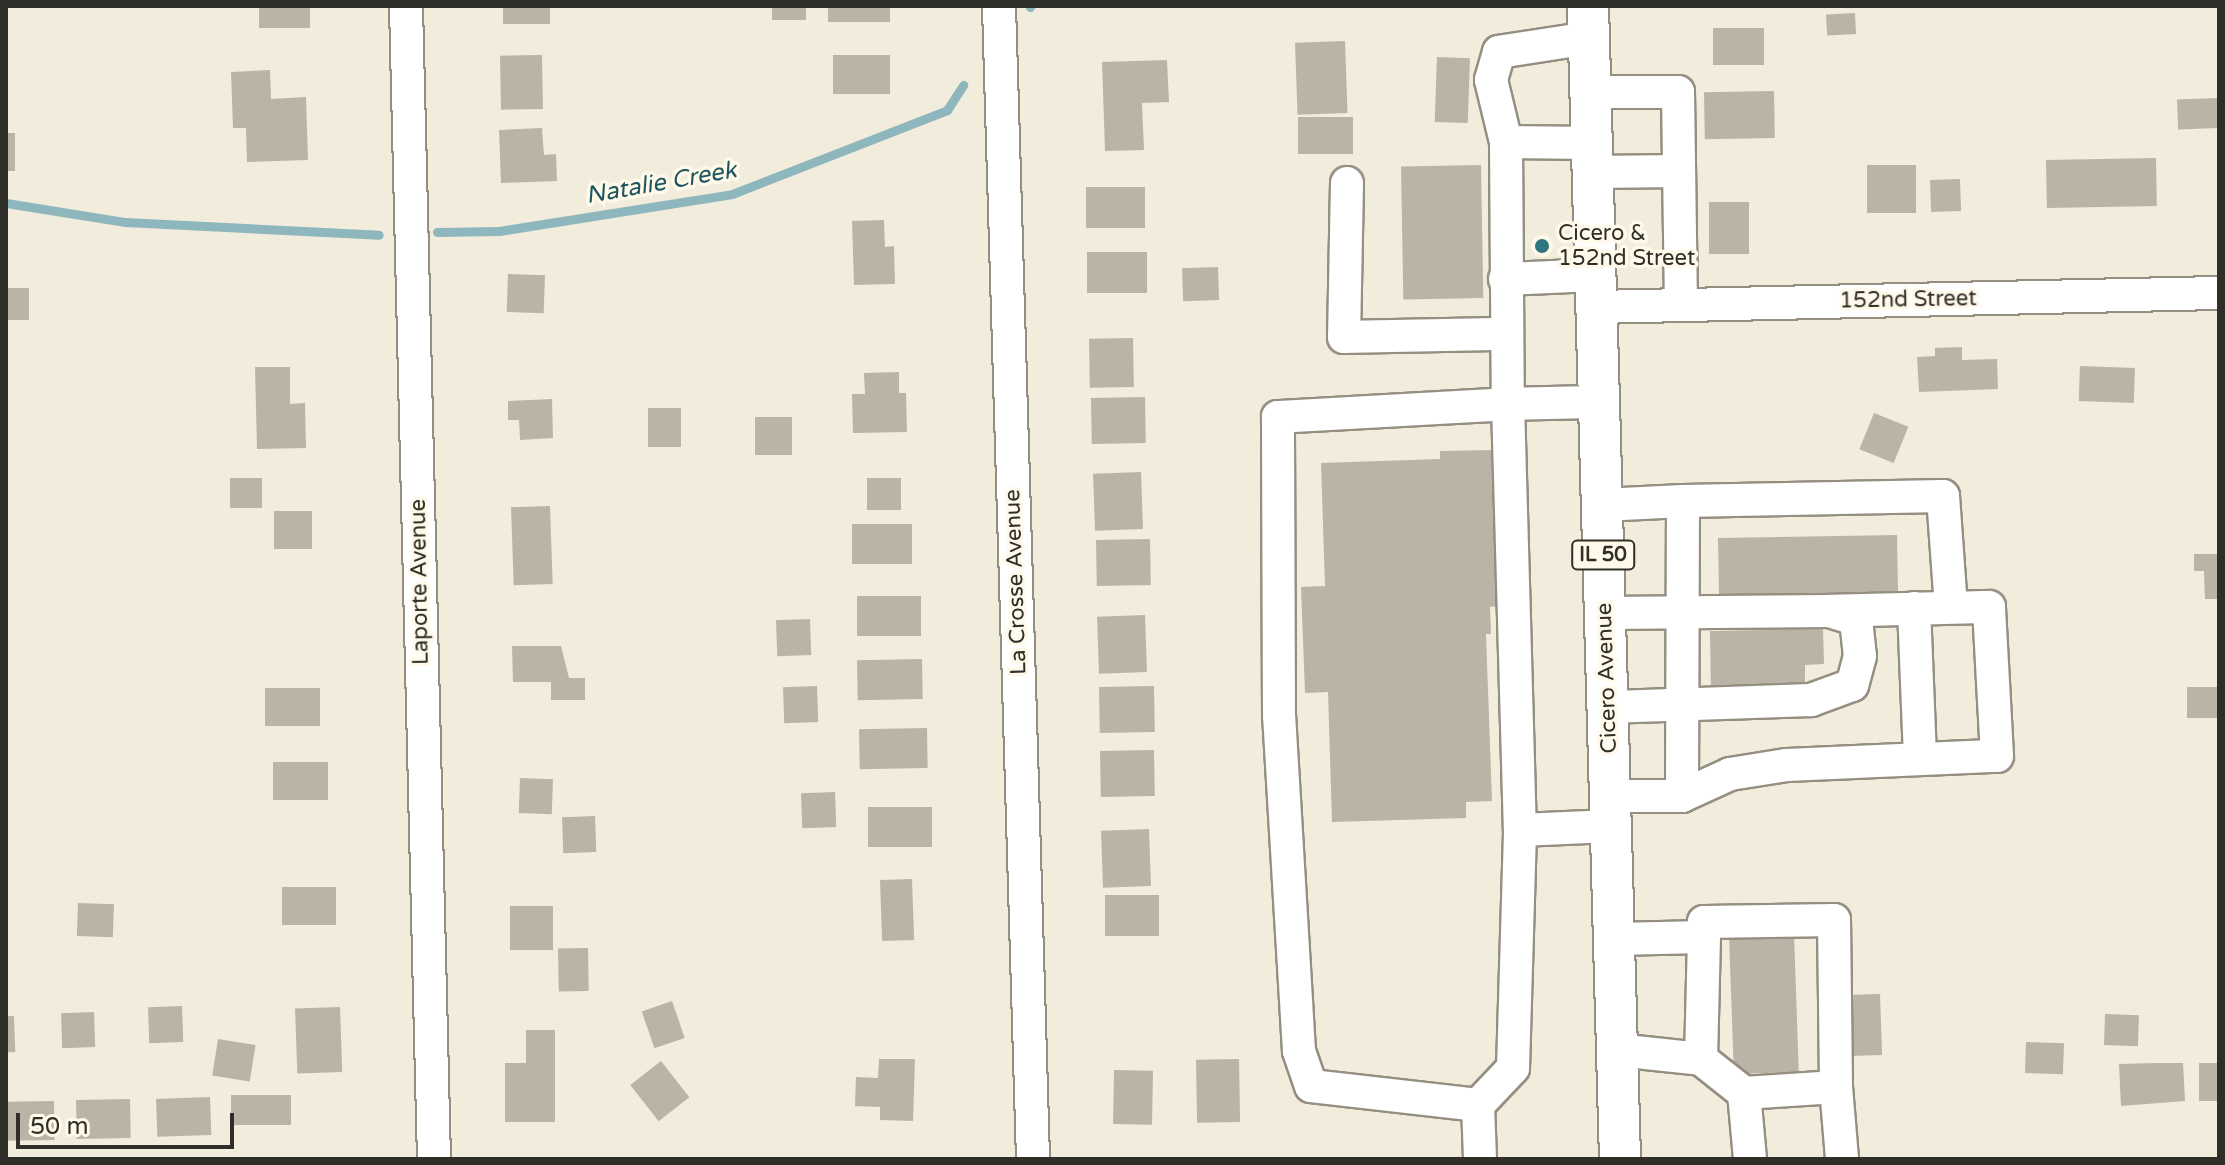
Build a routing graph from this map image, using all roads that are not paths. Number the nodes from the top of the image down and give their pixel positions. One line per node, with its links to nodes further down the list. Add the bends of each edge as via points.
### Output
1 (406, 6): 36 (street, Laporte Avenue)
2 (999, 6): 37 (street, La Crosse Avenue)
3 (1588, 22): 4 (main road, Cicero Avenue / IL 50); 5 (street, via 1499,52 1491,80)
4 (1590, 92): 6 (main road, Cicero Avenue / IL 50); 7 (street, via 1678,92)
5 (1506, 142): 6 (street); 9 (street)
6 (1592, 158): 7 (street); 10 (main road, Cicero Avenue / IL 50)
7 (1679, 171): 12 (street)
8 (1347, 183): 13 (street, via 1344,337)
9 (1505, 279): 10 (street, 152nd Street); 13 (street)
10 (1596, 291): 12 (street, 152nd Street); 14 (main road, Cicero Avenue / IL 50)
11 (2219, 293): 12 (street, 152nd Street)
12 (1681, 305)
13 (1506, 334): 15 (street)
14 (1599, 402): 15 (street); 17 (main road, Cicero Avenue / IL 50)
15 (1508, 404): 28 (street); 35 (street, via 1278,417 1279,716 1299,1051 1311,1086)
16 (1683, 501): 17 (street); 18 (street, via 1943,496); 19 (street)
17 (1602, 505): 22 (main road, Cicero Avenue / IL 50)
18 (1951, 607): 20 (street); 25 (street, via 1989,607 1997,756)
19 (1683, 608): 21 (street); 22 (street); 23 (street)
20 (1914, 608): 21 (street); 25 (street)
21 (1829, 611): 23 (street, via 1856,619 1860,656 1852,685 1811,700)
22 (1605, 613): 24 (main road, Cicero Avenue / IL 50)
23 (1682, 704): 24 (street); 26 (street)
24 (1607, 707): 27 (main road, Cicero Avenue / IL 50)
25 (1920, 759): 26 (street, via 1787,765 1730,774)
26 (1682, 796): 27 (street)
27 (1610, 811): 28 (street); 30 (main road, Cicero Avenue / IL 50)
28 (1518, 844): 35 (street, via 1513,1068)
29 (1704, 937): 30 (street); 32 (street); 33 (street, via 1704,922 1834,920)
30 (1614, 939): 31 (main road, Cicero Avenue / IL 50)
31 (1617, 1050): 32 (street); 39 (main road, Cicero Avenue / IL 50)
32 (1701, 1059): 34 (street)
33 (1836, 1087): 34 (street); 41 (street)
34 (1744, 1093): 40 (street)
35 (1478, 1105): 38 (street)
36 (434, 1159)
37 (1033, 1159)
38 (1480, 1159)
39 (1620, 1159)
40 (1750, 1159)
41 (1842, 1159)

